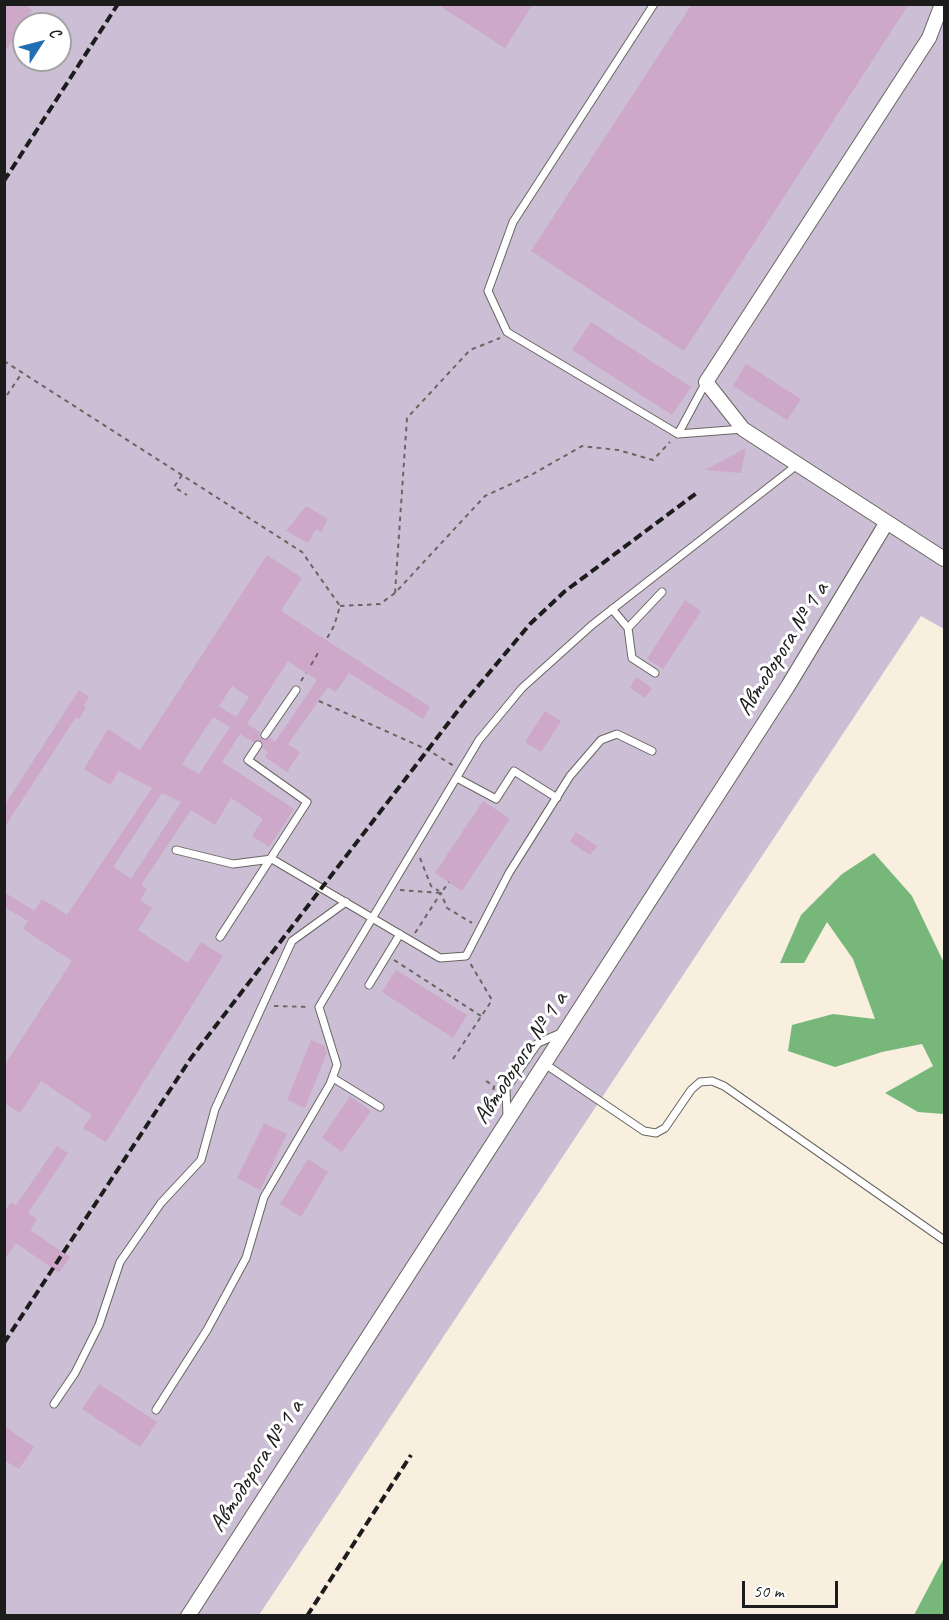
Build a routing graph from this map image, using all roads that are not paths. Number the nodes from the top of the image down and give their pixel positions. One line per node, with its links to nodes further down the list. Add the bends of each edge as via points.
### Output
1 (654, 4): 5 (lane, via 513,222 488,291 507,332)
2 (942, 4): 3 (street, via 929,38)
3 (706, 382): 4 (street); 5 (lane)
4 (742, 429): 5 (lane); 6 (street)
5 (678, 434)
6 (797, 465): 7 (street); 10 (lane)
7 (887, 522): 8 (street); 26 (street, Автодорога № 1 а, via 788,686)
8 (945, 559)
9 (662, 592): 11 (lane)
10 (612, 609): 11 (lane); 17 (lane, via 522,688 479,740)
11 (628, 628): 12 (lane, via 632,658)
12 (654, 673)
13 (296, 690): 14 (lane)
14 (265, 735)
15 (258, 745): 20 (lane, via 248,760 308,802)
16 (652, 751): 18 (lane, via 617,734 602,740 570,776)
17 (459, 774): 18 (lane, via 496,799 514,771); 22 (lane)
18 (557, 798): 23 (lane, via 509,873 466,956 440,958)
19 (176, 850): 20 (lane, via 232,864)
20 (272, 859): 21 (lane); 24 (lane)
21 (346, 902): 22 (lane); 32 (lane, via 292,941 215,1109 201,1160 161,1203 120,1262 99,1325)
22 (371, 917): 23 (lane); 28 (lane, via 319,1007 337,1065)
23 (400, 934): 25 (lane)
24 (219, 937)
25 (369, 985)
26 (566, 1031): 27 (street, Автодорога № 1 а); 30 (lane, via 538,1043 506,1089)
27 (545, 1064): 30 (street, Автодорога № 1 а); 31 (lane, via 644,1131 656,1133 665,1128 700,1082 724,1086)
28 (333, 1078): 29 (lane); 33 (lane, via 264,1197 246,1257 207,1330)
29 (380, 1107)
30 (501, 1121): 34 (street, Автодорога № 1 а)
31 (945, 1240)
32 (54, 1404)
33 (156, 1410)
34 (189, 1616)

